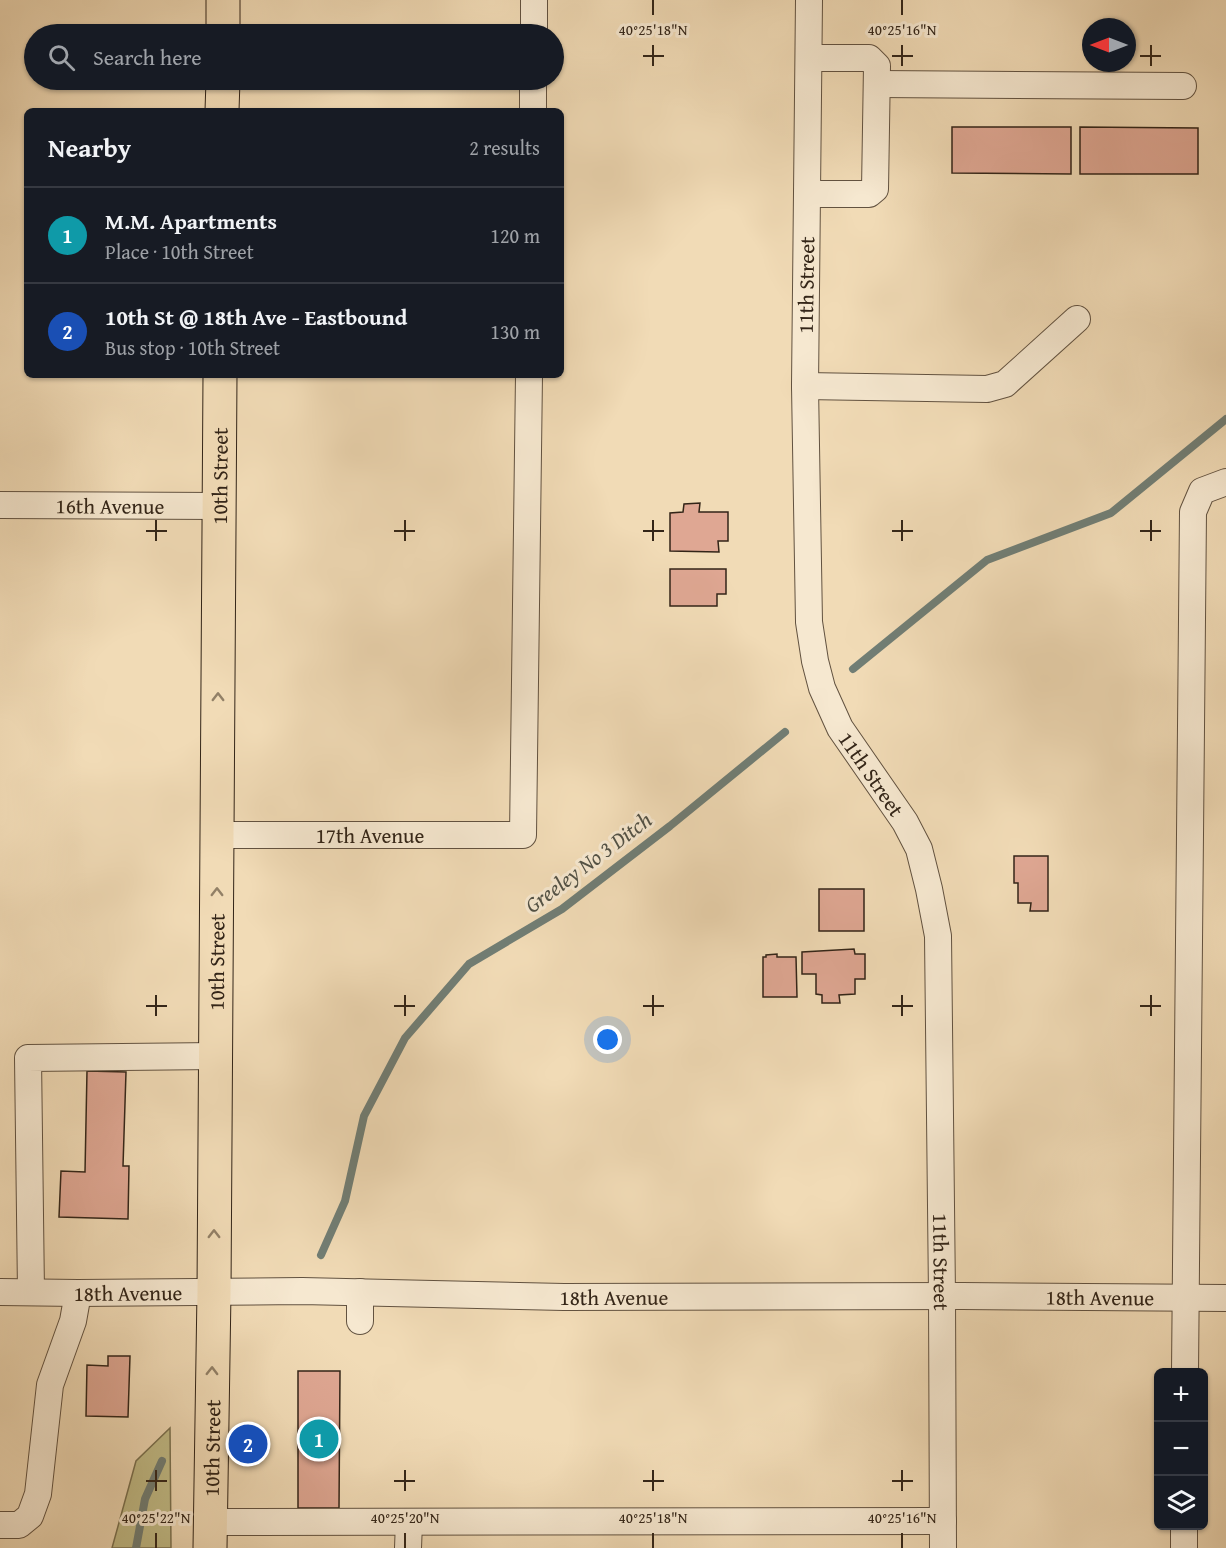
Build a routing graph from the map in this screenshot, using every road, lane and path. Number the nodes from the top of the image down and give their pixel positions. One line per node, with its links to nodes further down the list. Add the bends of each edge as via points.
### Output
1 (224, 0): 4 (main road)
2 (534, 0): 5 (street)
3 (809, 0): 6 (street, 11th Street)
4 (223, 24)
5 (534, 24)
6 (809, 58): 7 (street, via 869,58 877,66); 13 (street, 11th Street)
7 (878, 84): 8 (street); 13 (street, via 875,189 869,194)
8 (1183, 87)
9 (223, 90): 11 (main road)
10 (533, 90): 12 (street)
11 (222, 108)
12 (533, 108)
13 (807, 194): 17 (street, 11th Street)
14 (1077, 319): 17 (street, via 1005,384 987,389)
15 (220, 378): 20 (main road, 10th Street)
16 (529, 378): 21 (street, 17th Avenue, via 523,835)
17 (805, 386): 28 (street, 11th Street, via 808,592 815,661 840,728 905,822 919,849 938,936)
18 (1226, 482): 29 (street, via 1202,491 1193,512)
19 (0, 505): 20 (street, 16th Avenue)
20 (219, 506): 21 (main road, 10th Street, one-way to 20)
21 (218, 835): 22 (main road, 10th Street, one-way to 21)
22 (216, 1056): 24 (street, via 28,1058); 25 (main road, 10th Street, one-way to 22)
23 (0, 1292): 24 (street, 18th Avenue)
24 (31, 1292): 27 (street, 18th Avenue)
25 (214, 1292): 26 (street, 18th Avenue); 27 (street, 18th Avenue); 37 (main road, 10th Street, one-way to 25)
26 (360, 1292): 28 (street, 18th Avenue); 31 (street)
27 (78, 1293): 35 (street, via 73,1322 50,1385 38,1494 30,1516 19,1525)
28 (942, 1296): 29 (street, 18th Avenue); 33 (street, 11th Street)
29 (1185, 1298): 30 (street, 18th Avenue); 32 (street)
30 (1226, 1298)
31 (360, 1321)
32 (1185, 1368)
33 (943, 1521): 34 (street); 39 (street, 11th Street)
34 (410, 1522): 37 (street); 38 (street)
35 (0, 1525)
36 (1184, 1530): 40 (street)
37 (209, 1535)
38 (408, 1548)
39 (943, 1548)
40 (1184, 1548)

